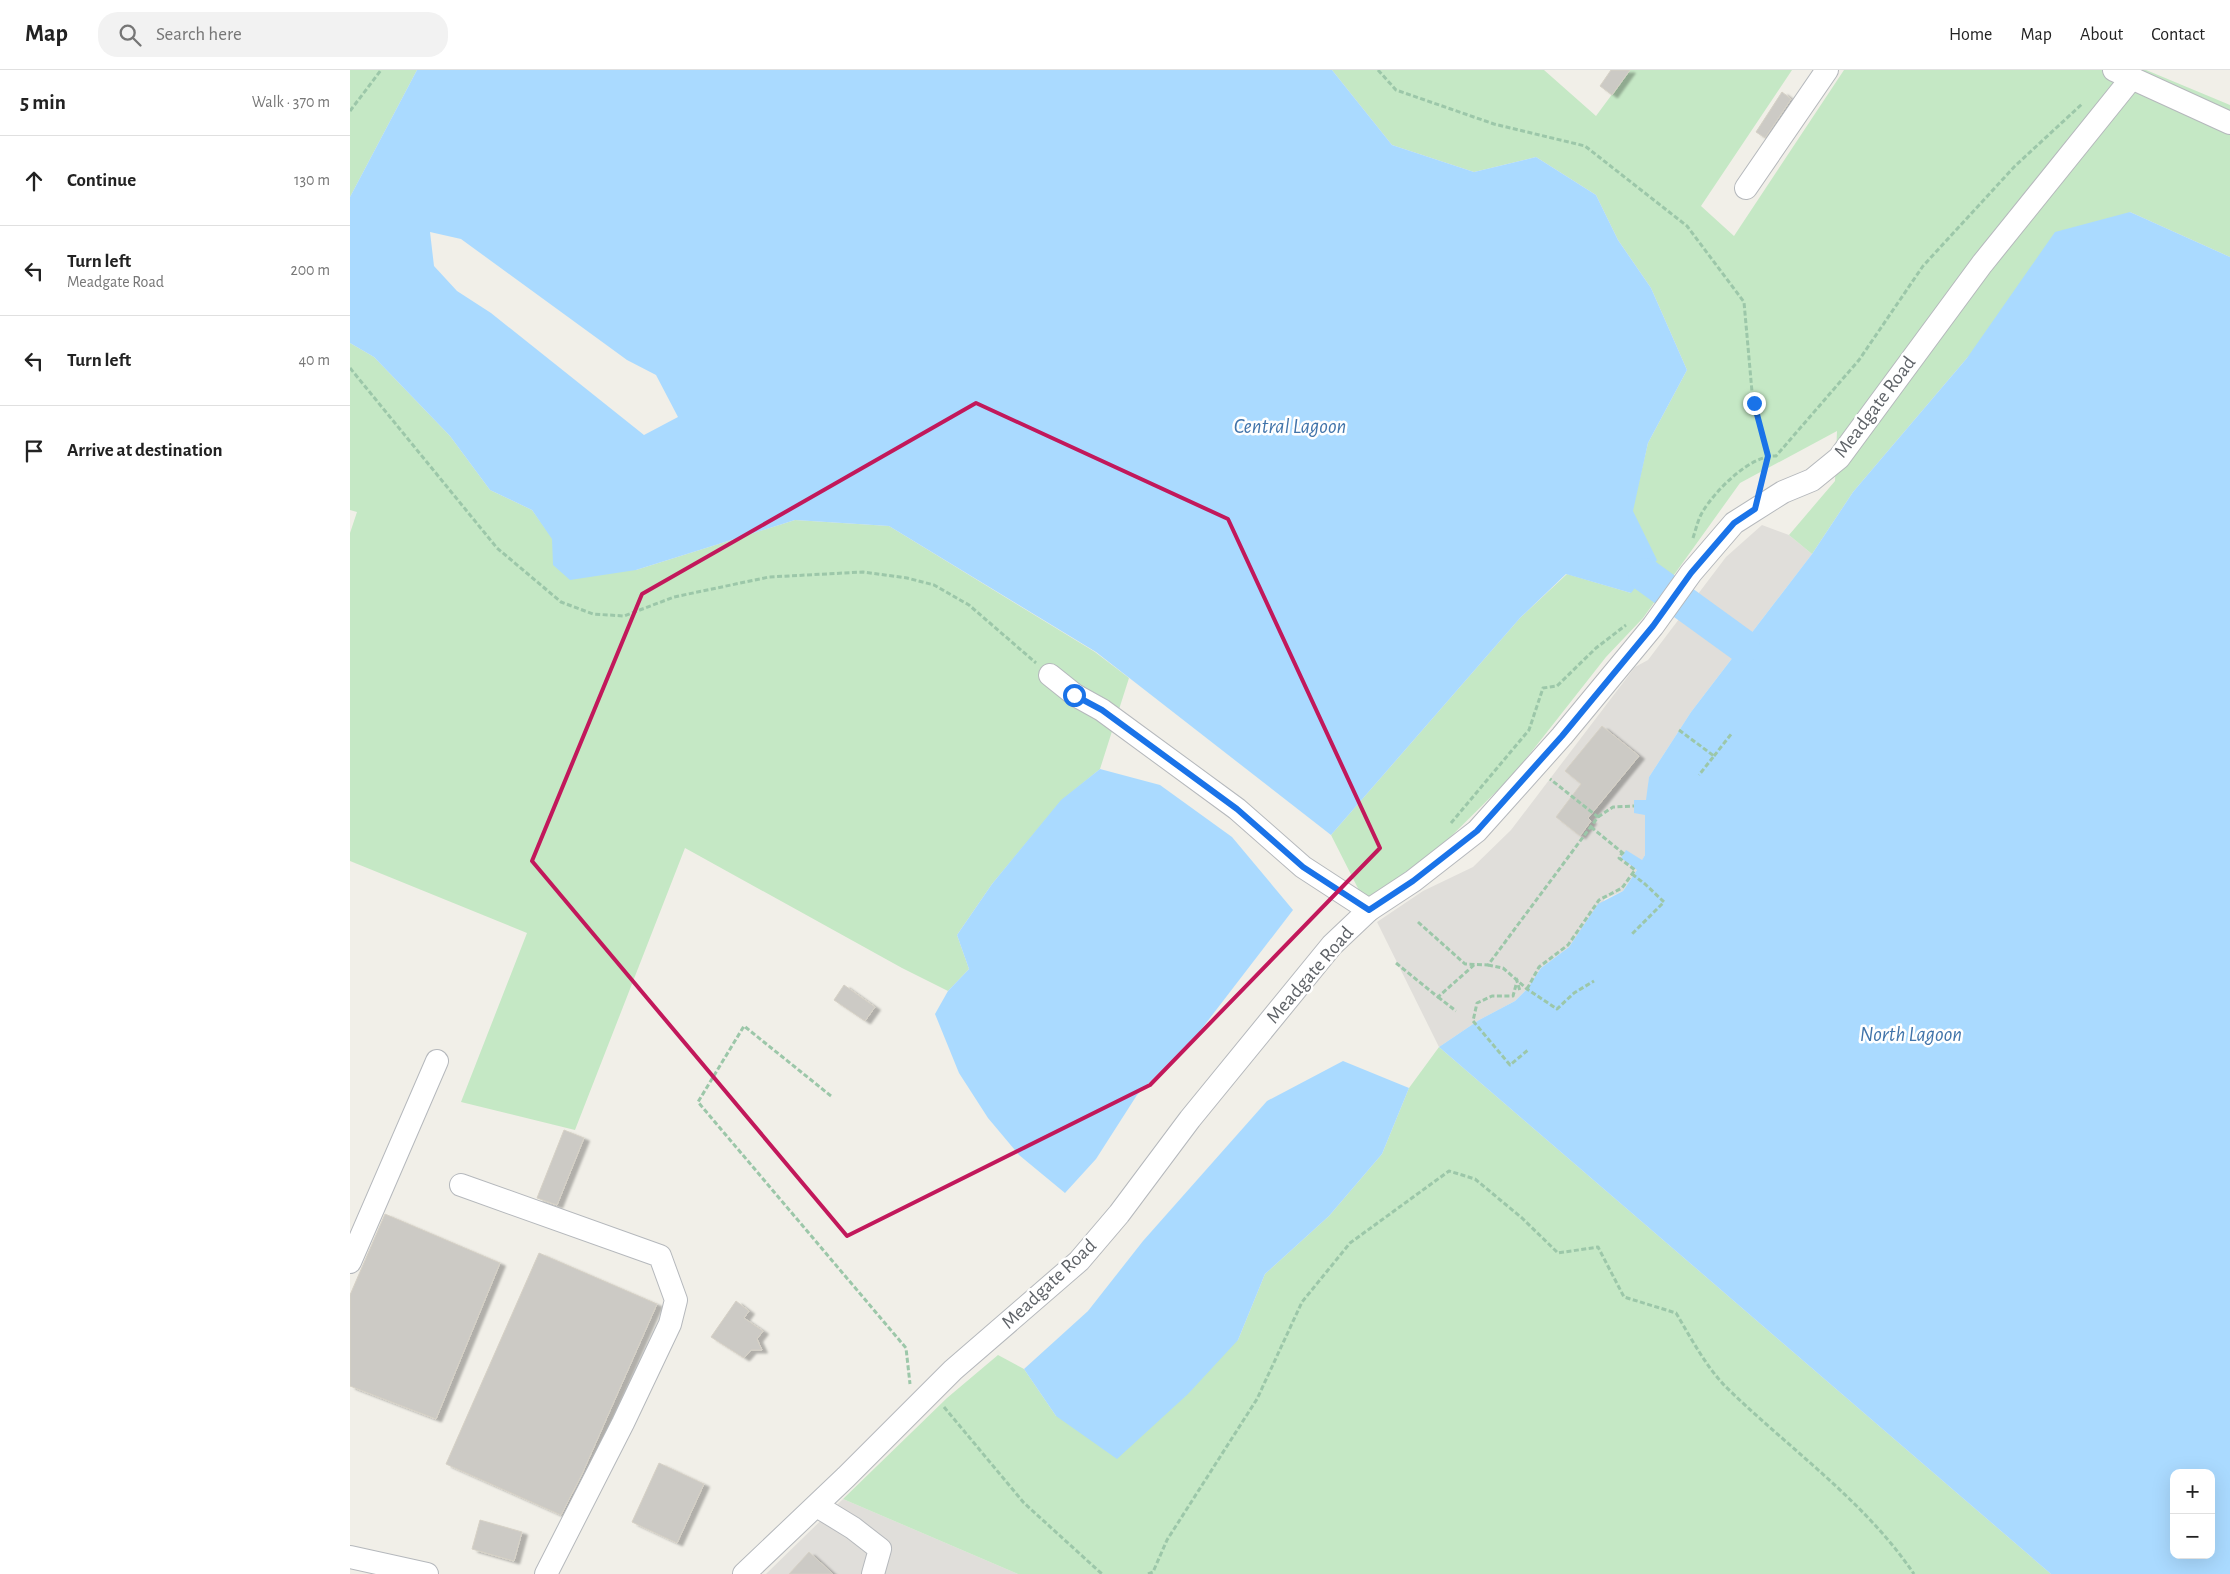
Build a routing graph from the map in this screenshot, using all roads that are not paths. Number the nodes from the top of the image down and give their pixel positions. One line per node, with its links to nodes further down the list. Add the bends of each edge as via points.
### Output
1 (1827, 70): 4 (street)
2 (2122, 74): 3 (street); 6 (street, Meadgate Road, via 1838,458 1812,480 1783,492 1734,523 1562,736 1477,831 1413,881)
3 (2230, 123)
4 (1746, 188)
5 (1050, 675): 6 (street, via 1237,809 1303,867)
6 (1369, 910): 10 (street, Meadgate Road, via 1332,944 1282,1003 1119,1214 1078,1261 932,1390)
7 (438, 1061): 9 (street)
8 (462, 1185): 13 (street, via 660,1256 676,1300 670,1324 623,1424)
9 (350, 1262)
10 (817, 1506): 14 (street, Meadgate Road); 15 (street, via 853,1528 880,1550)
11 (350, 1557): 12 (street)
12 (427, 1574)
13 (546, 1574)
14 (744, 1574)
15 (873, 1574)

